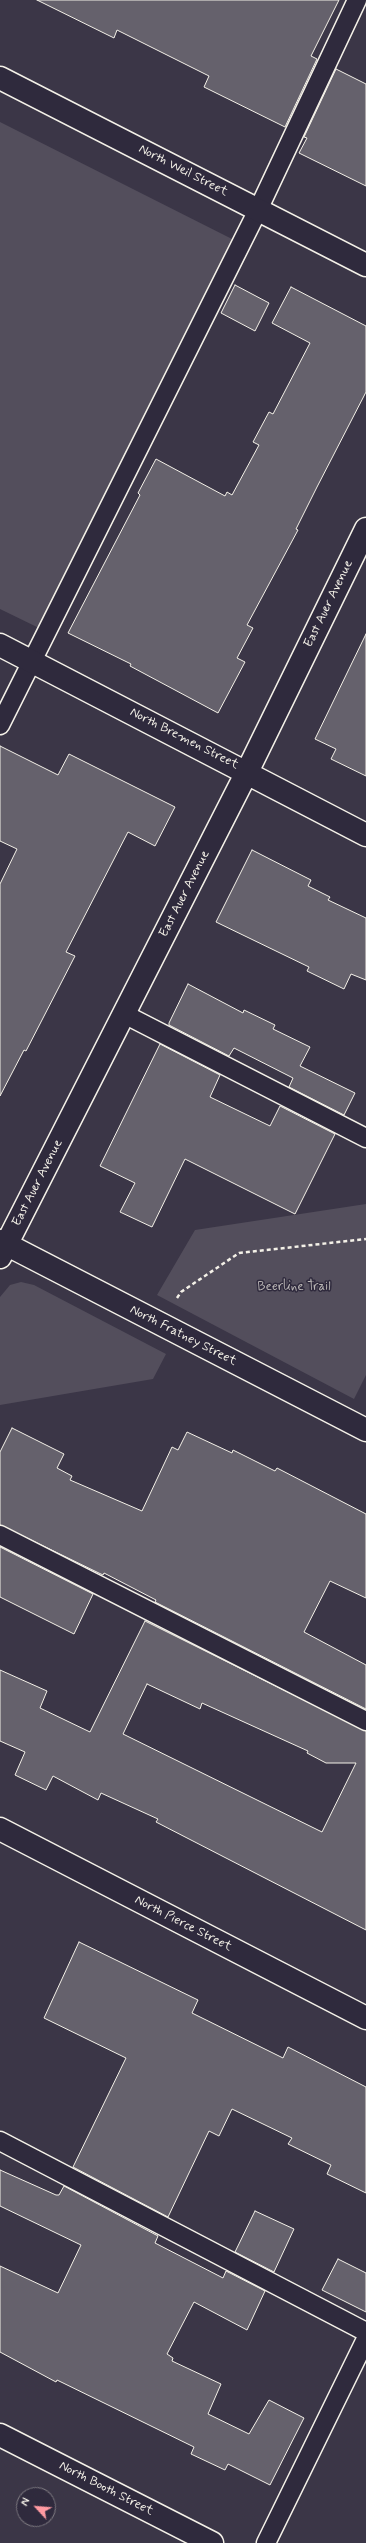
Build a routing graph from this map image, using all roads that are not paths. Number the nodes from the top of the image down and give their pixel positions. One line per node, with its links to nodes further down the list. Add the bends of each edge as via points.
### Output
1 (357, 0): 3 (lane)
2 (0, 78): 3 (street, North Weil Street)
3 (258, 210): 4 (street, North Weil Street); 8 (lane)
4 (366, 265)
5 (366, 529): 6 (street, East Auer Avenue)
6 (361, 551): 10 (street, East Auer Avenue)
7 (0, 645): 8 (street, North Bremen Street)
8 (32, 661): 9 (lane); 10 (street, North Bremen Street)
9 (0, 725)
10 (247, 772): 11 (street, North Bremen Street); 12 (street, East Auer Avenue)
11 (366, 835)
12 (124, 1014): 13 (lane); 14 (street, East Auer Avenue)
13 (366, 1138)
14 (2, 1248): 15 (street, North Fratney Street, via 163,1325)
15 (366, 1430)
16 (0, 1535): 17 (lane)
17 (366, 1721)
18 (0, 1829): 19 (street, North Pierce Street)
19 (366, 2018)
20 (0, 2141): 21 (lane)
21 (366, 2332)
22 (366, 2339): 25 (lane)
23 (0, 2435): 24 (street, North Booth Street)
24 (212, 2543)
25 (266, 2543)

